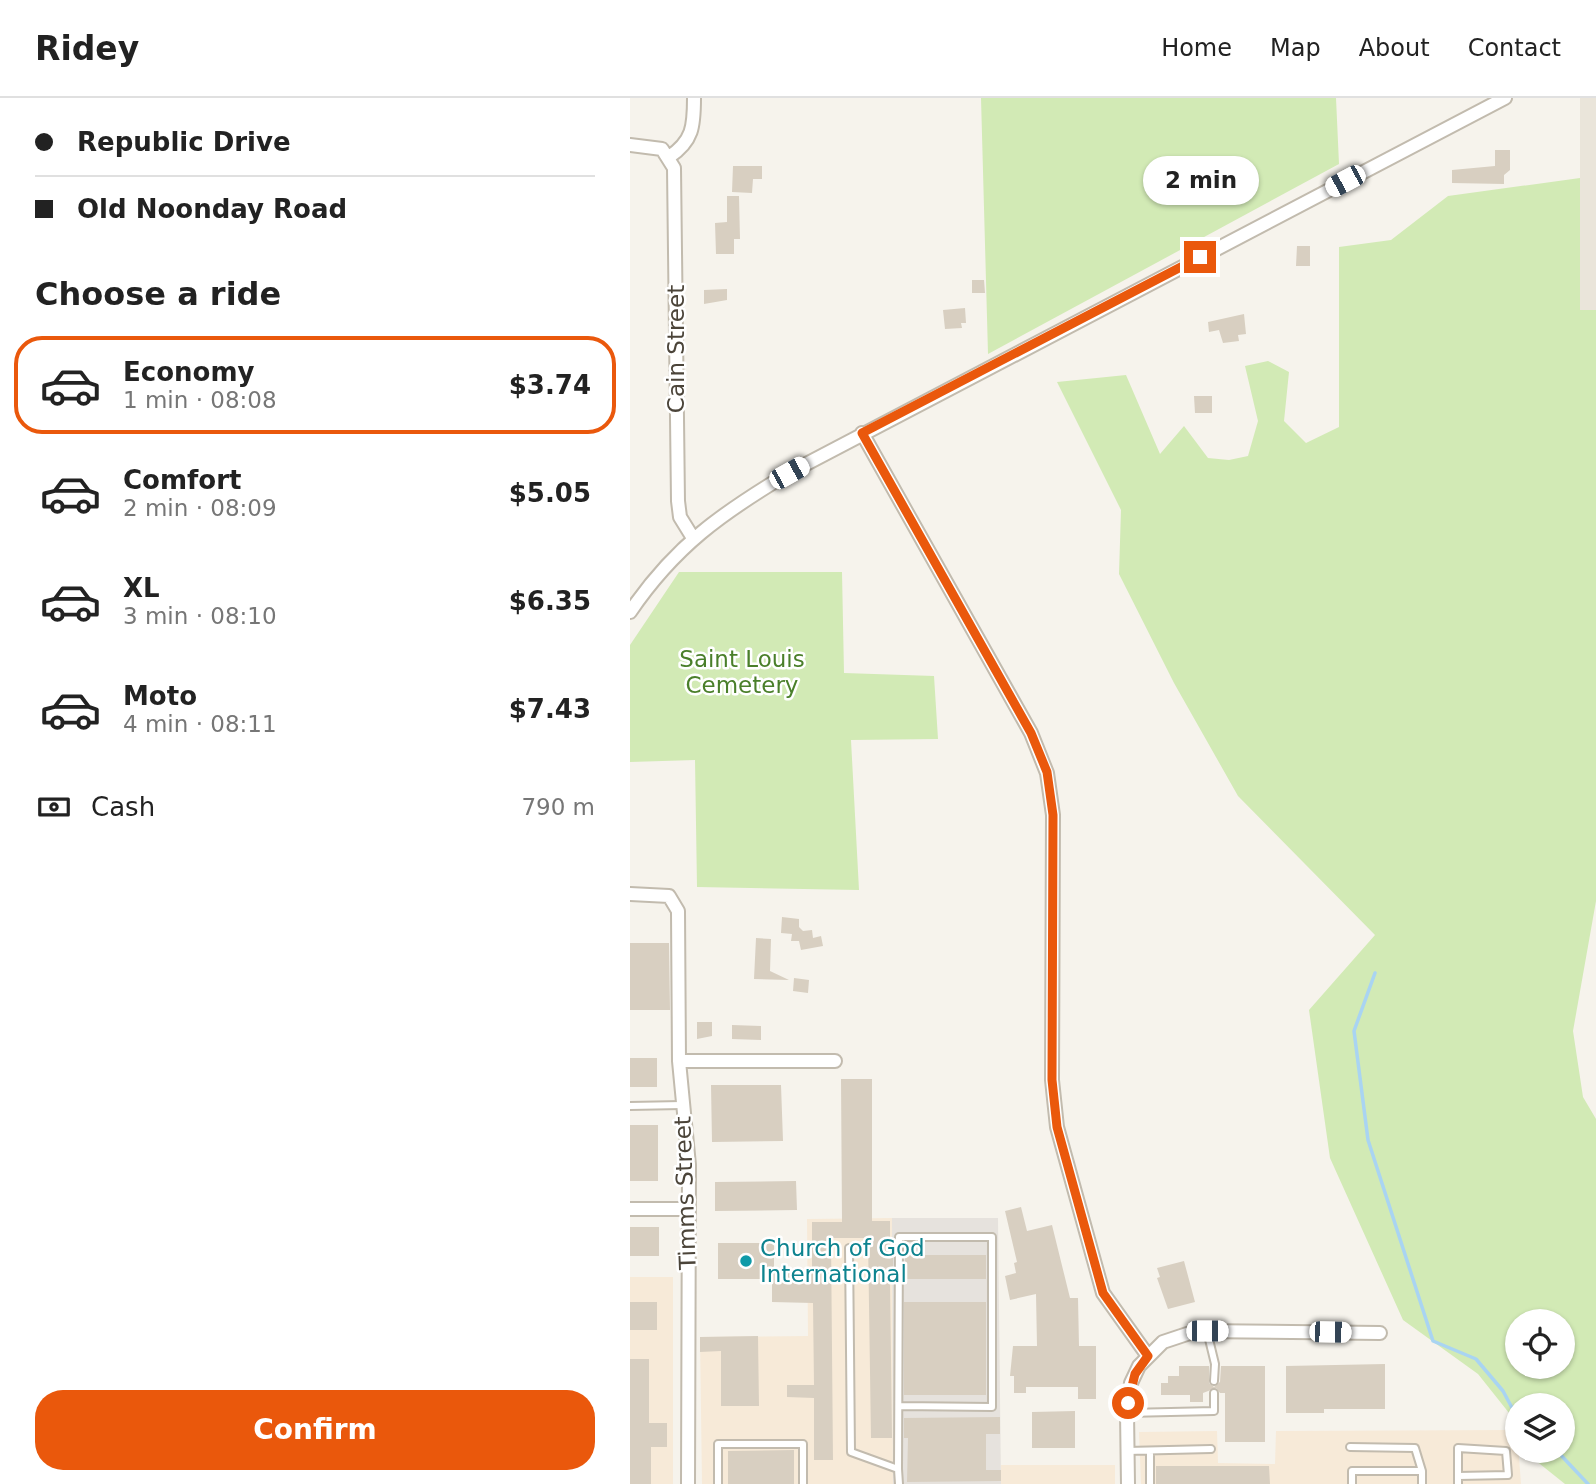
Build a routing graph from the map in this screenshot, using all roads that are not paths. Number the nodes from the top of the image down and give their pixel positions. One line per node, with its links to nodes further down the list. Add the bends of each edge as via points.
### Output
1 (694, 98): 4 (street, via 692,134)
2 (1505, 98): 5 (street)
3 (630, 145): 4 (street, via 662,149)
4 (669, 157): 6 (street, Cain Street, via 676,188 678,501 680,517)
5 (862, 433): 6 (street, via 754,494); 18 (street, via 1031,733 1047,772 1055,845 1052,1080 1057,1127 1103,1293)
6 (693, 538): 7 (street, via 661,568)
7 (630, 612)
8 (630, 894): 10 (street, Timms Street, via 660,894 675,902 678,911)
9 (835, 1060): 10 (street)
10 (679, 1061): 11 (street, Timms Street)
11 (682, 1105): 12 (lane); 14 (street, Timms Street, via 689,1165)
12 (630, 1106)
13 (630, 1209): 14 (street)
14 (688, 1209): 30 (street, Timms Street)
15 (849, 1248): 27 (lane, via 851,1452)
16 (1207, 1331): 17 (street); 18 (street, via 1174,1336); 19 (lane)
17 (1380, 1333)
18 (1148, 1356): 22 (street, via 1131,1383)
19 (1214, 1381)
20 (1214, 1393): 22 (lane, via 1214,1411)
21 (899, 1406): 21 (lane, via 899,1237 992,1237 992,1407); 27 (lane)
22 (1127, 1413): 25 (street)
23 (1350, 1447): 28 (lane, via 1415,1448)
24 (1211, 1450): 26 (lane)
25 (1127, 1451): 26 (lane); 34 (street)
26 (1150, 1451): 35 (lane)
27 (898, 1469): 33 (lane)
28 (1422, 1471): 36 (lane, via 1352,1471); 37 (lane)
29 (1458, 1480): 29 (lane, via 1458,1448 1506,1451 1508,1475)
30 (688, 1484)
31 (718, 1484): 32 (lane, via 718,1444 803,1444)
32 (803, 1484)
33 (899, 1484)
34 (1128, 1484)
35 (1150, 1484)
36 (1352, 1484)
37 (1422, 1484)

